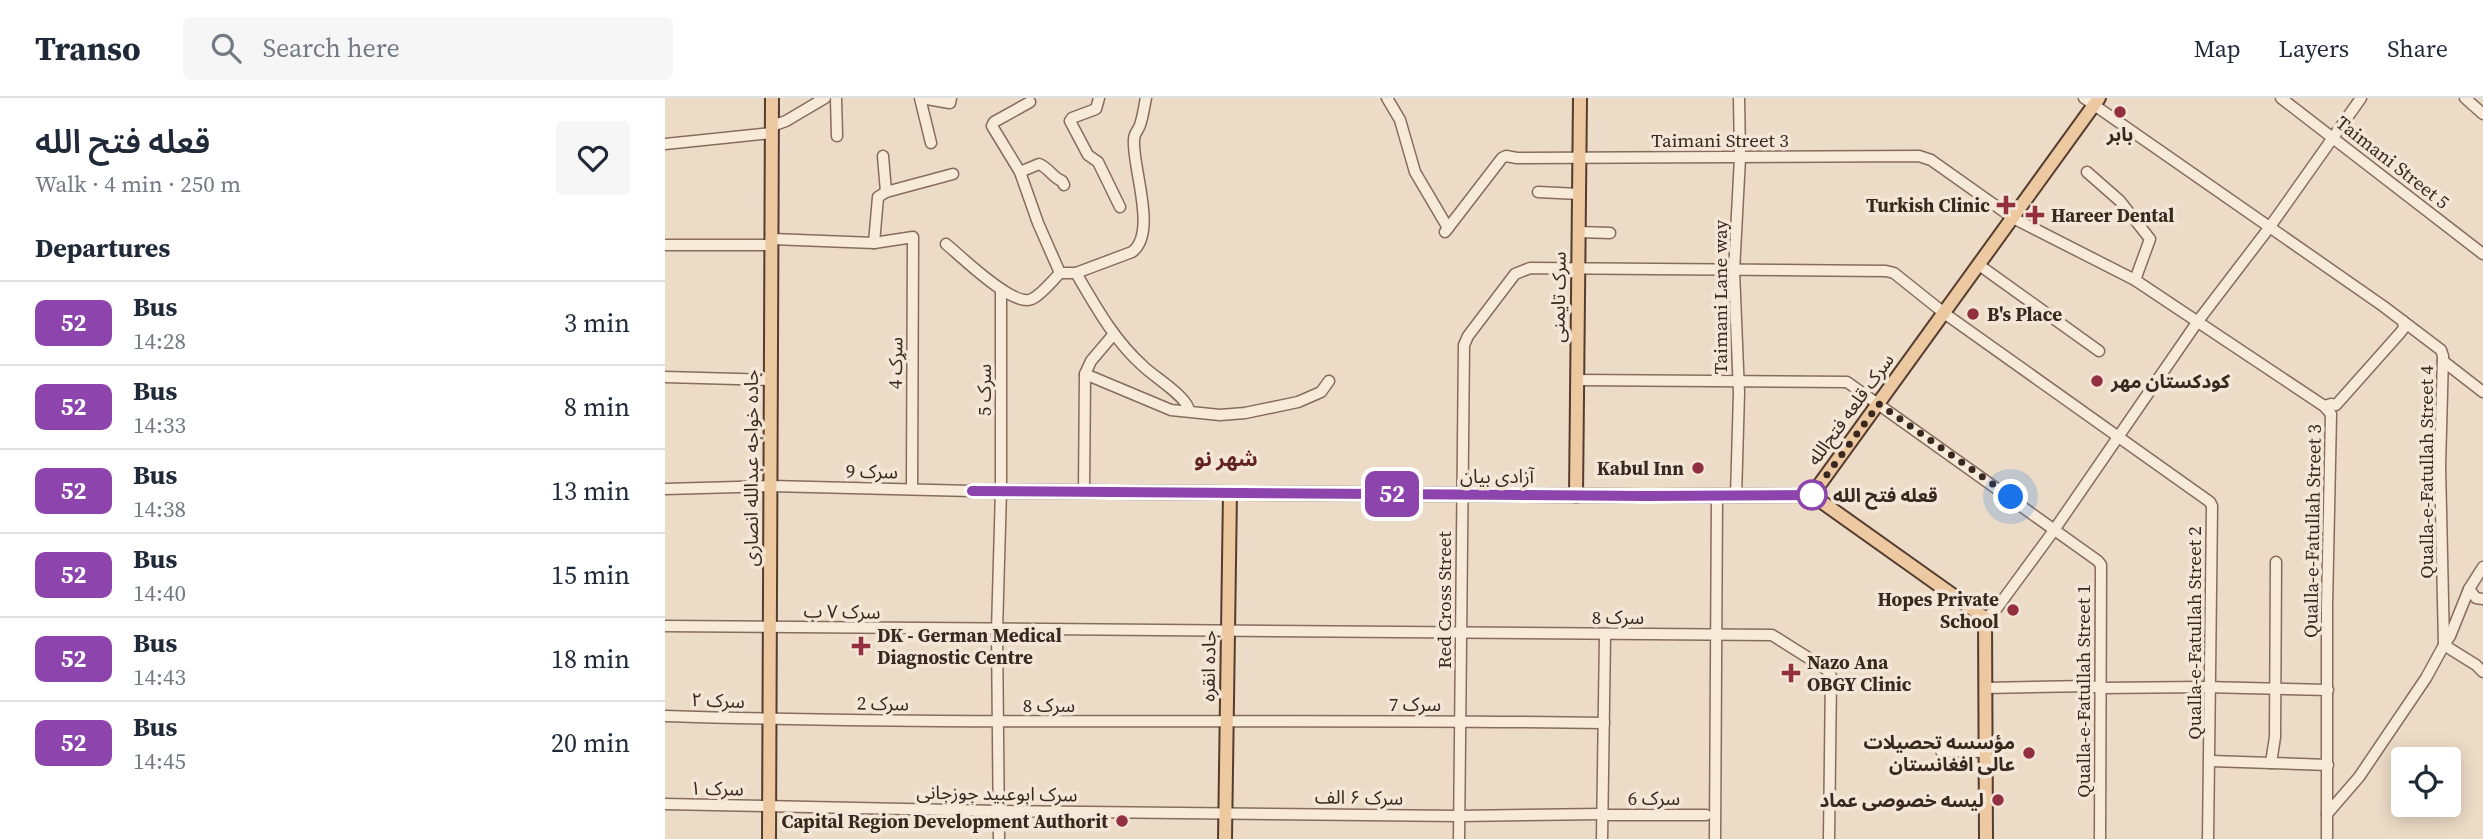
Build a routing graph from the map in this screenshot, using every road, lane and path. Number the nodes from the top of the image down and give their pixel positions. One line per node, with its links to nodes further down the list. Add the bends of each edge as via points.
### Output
1 (772, 98): 17 (main road, جاده خواجه عبدالله انصاری)
2 (825, 98): 17 (street)
3 (835, 98): 18 (street)
4 (921, 98): 5 (street, via 950,103); 20 (street)
5 (951, 98)
6 (1099, 98): 32 (street, via 1096,109 1070,121 1088,155 1098,162)
7 (1146, 98): 46 (street, via 1133,143 1144,212 1137,249)
8 (1387, 98): 23 (street, Taimani Street 3, via 1400,120 1415,172 1446,230 1504,156)
9 (1580, 98): 23 (main road, سرک تایمنی)
10 (1739, 98): 24 (street, Taimani Lane way)
11 (2281, 98): 19 (street, Taimani Street 5)
12 (2361, 98): 19 (street)
13 (2465, 98): 16 (street)
14 (2092, 100): 33 (main road, سرک قلعه فتح‌الله); 34 (street, Qualla-e-Fatullah Street 4)
15 (1030, 102): 25 (street, via 992,123)
16 (2483, 114)
17 (772, 130): 21 (street); 37 (main road, جاده خواجه عبدالله انصاری)
18 (837, 136)
19 (2333, 138): 34 (street); 41 (street, Taimani Street 5)
20 (932, 143)
21 (665, 144)
22 (883, 156): 29 (street)
23 (1579, 156): 24 (street, Taimani Street 3); 31 (main road, سرک تایمنی)
24 (1740, 158): 33 (street, Taimani Street 3, via 1919,156); 44 (street, Taimani Lane way)
25 (1020, 172): 28 (street, via 1039,164); 45 (street)
26 (2087, 172): 47 (street, via 2120,201 2150,239)
27 (953, 174): 29 (street)
28 (1064, 185)
29 (886, 191): 38 (street, via 878,197)
30 (1538, 192): 31 (street)
31 (1579, 194): 35 (main road, سرک تایمنی)
32 (1120, 207)
33 (2013, 218): 42 (main road, سرک قلعه فتح‌الله); 47 (street, Qualla-e-Fatullah Street 3)
34 (2269, 228): 50 (street); 51 (street, Qualla-e-Fatullah Street 4)
35 (1578, 232): 36 (street); 43 (main road, سرک تایمنی)
36 (1610, 233)
37 (772, 242): 38 (street); 40 (street); 57 (main road, جاده خواجه عبدالله انصاری)
38 (874, 243): 68 (street, سړک 4, via 913,237)
39 (946, 244): 48 (street)
40 (665, 245)
41 (2483, 254)
42 (1979, 265): 49 (main road, سرک قلعه فتح‌الله); 53 (street)
43 (1578, 269): 44 (street, Red Cross Street); 58 (main road, سرک تایمنی); 73 (street, Red Cross Street, via 1515,274 1468,335 1464,345)
44 (1734, 271): 49 (street, Qualla-e-Fatullah Street 2, via 1887,271); 60 (street, Taimani Lane way)
45 (1060, 273): 46 (street); 48 (street, via 1029,300)
46 (1076, 273): 52 (street)
47 (2135, 281): 50 (street, Qualla-e-Fatullah Street 3)
48 (1002, 290): 70 (street, سرک 5)
49 (1944, 313): 62 (main road, سرک قلعه فتح‌الله); 65 (street, Qualla-e-Fatullah Street 2)
50 (2198, 321): 63 (street, Qualla-e-Fatullah Street 3); 65 (street)
51 (2403, 321): 54 (street, Qualla-e-Fatullah Street 4, via 2441,350); 63 (street, via 2404,328 2336,405)
52 (1113, 335): 55 (street); 64 (street, via 1186,402)
53 (2099, 351)
54 (2443, 361): 61 (street); 91 (street, Qualla-e-Fatullah Street 4)
55 (1085, 374): 64 (street, via 1171,410); 71 (street)
56 (665, 377): 57 (street)
57 (771, 380): 66 (main road, جاده خواجه عبدالله انصاری)
58 (1577, 380): 60 (street, Qualla-e-Fatullah Street 1); 75 (main road, سرک تایمنی)
59 (1329, 381): 64 (street, via 1321,392 1298,402 1245,413)
60 (1738, 383): 62 (street, Qualla-e-Fatullah Street 1, via 1842,381); 77 (street, Taimani Lane way)
61 (2483, 391)
62 (1879, 404): 74 (main road, سرک قلعه فتح‌الله); 78 (street, Qualla-e-Fatullah Street 1)
63 (2325, 406): 97 (street, Qualla-e-Fatullah Street 3, via 2331,414)
64 (1189, 411)
65 (2117, 438): 78 (street); 95 (street, Qualla-e-Fatullah Street 2, via 2212,506)
66 (771, 486): 67 (street, سرک 9); 68 (street, سرک 9); 85 (main road, جاده خواجه عبدالله انصاری)
67 (665, 489)
68 (912, 489): 69 (street, سرک 9)
69 (972, 491): 70 (main road, آزادی بیان)
70 (1001, 491): 71 (main road, آزادی بیان); 86 (street, سرک 5)
71 (1084, 491): 72 (main road, آزادی بیان)
72 (1230, 493): 73 (main road, آزادی بیان); 87 (main road, جاده انقره)
73 (1463, 495): 75 (main road, آزادی بیان); 88 (street, Red Cross Street)
74 (1812, 495): 77 (main road, آزادی بیان); 83 (main road, سرک قلعه فتح‌الله)
75 (1576, 496): 76 (main road, آزادی بیان)
76 (1717, 496): 77 (main road, آزادی بیان); 89 (street)
77 (1736, 496)
78 (2055, 528): 83 (street); 94 (street, Qualla-e-Fatullah Street 1, via 2101,565)
79 (2276, 562): 96 (street)
80 (2483, 567): 81 (street)
81 (2469, 589): 82 (street); 91 (street)
82 (2483, 599)
83 (1985, 618): 93 (main road)
84 (665, 626): 85 (street, سرک ۷ ب)
85 (770, 628): 86 (street, سرک ۷ ب); 99 (main road, جاده خواجه عبدالله انصاری)
86 (997, 631): 87 (street, سرک ۷ ب); 101 (street, سرک 5)
87 (1228, 631): 88 (street, سرک 8); 102 (main road, جاده انقره)
88 (1462, 633): 90 (street, سرک 8); 100 (street, Red Cross Street)
89 (1716, 634): 90 (street, سرک 8); 123 (street); 124 (street, سرک 8, via 1772,635 1829,672)
90 (1605, 635): 103 (street)
91 (2444, 645): 92 (street); 113 (street, Qualla-e-Fatullah Street 4, via 2359,777)
92 (2483, 672)
93 (1985, 688): 94 (street); 105 (main road)
94 (2100, 688): 95 (street); 126 (street, Qualla-e-Fatullah Street 1)
95 (2210, 689): 96 (street); 106 (street, Qualla-e-Fatullah Street 2)
96 (2274, 690): 97 (street); 107 (street)
97 (2328, 690): 108 (street, Qualla-e-Fatullah Street 3)
98 (665, 716): 99 (street, سرک ۲)
99 (769, 719): 101 (street, سرک 2); 110 (main road, جاده خواجه عبدالله انصاری)
100 (1461, 721): 102 (street, سرک 7); 103 (street, سرک 7); 116 (street, Red Cross Street)
101 (997, 723): 102 (street, سرک 8); 111 (street, سرک 5)
102 (1227, 723): 112 (main road, جاده انقره)
103 (1604, 723): 114 (street)
104 (1941, 751): 105 (street)
105 (1985, 752): 125 (main road)
106 (2211, 761): 107 (street); 127 (street, Qualla-e-Fatullah Street 2)
107 (2271, 763): 108 (street)
108 (2327, 765): 113 (street, Qualla-e-Fatullah Street 3)
109 (665, 804): 110 (street, سرک ۱)
110 (769, 806): 111 (street, سرک ابوعبید جوزجانی); 118 (main road, جاده خواجه عبدالله انصاری)
111 (999, 811): 112 (street, سرک ابوعبید جوزجانی); 119 (street, سرک 5)
112 (1224, 812): 116 (street, سرک ۶ الف); 120 (main road, جاده انقره)
113 (2327, 814): 128 (street, Qualla-e-Fatullah Street 3)
114 (1602, 815): 115 (street, سرک 6); 117 (street, سرک 6); 122 (street)
115 (1706, 815)
116 (1459, 816): 117 (street, سرک ۶ الف); 121 (street, Red Cross Street)
117 (1492, 816)
118 (769, 839)
119 (999, 839)
120 (1224, 839)
121 (1459, 839)
122 (1602, 839)
123 (1715, 839)
124 (1829, 839)
125 (1986, 839)
126 (2100, 839)
127 (2208, 839)
128 (2327, 839)

